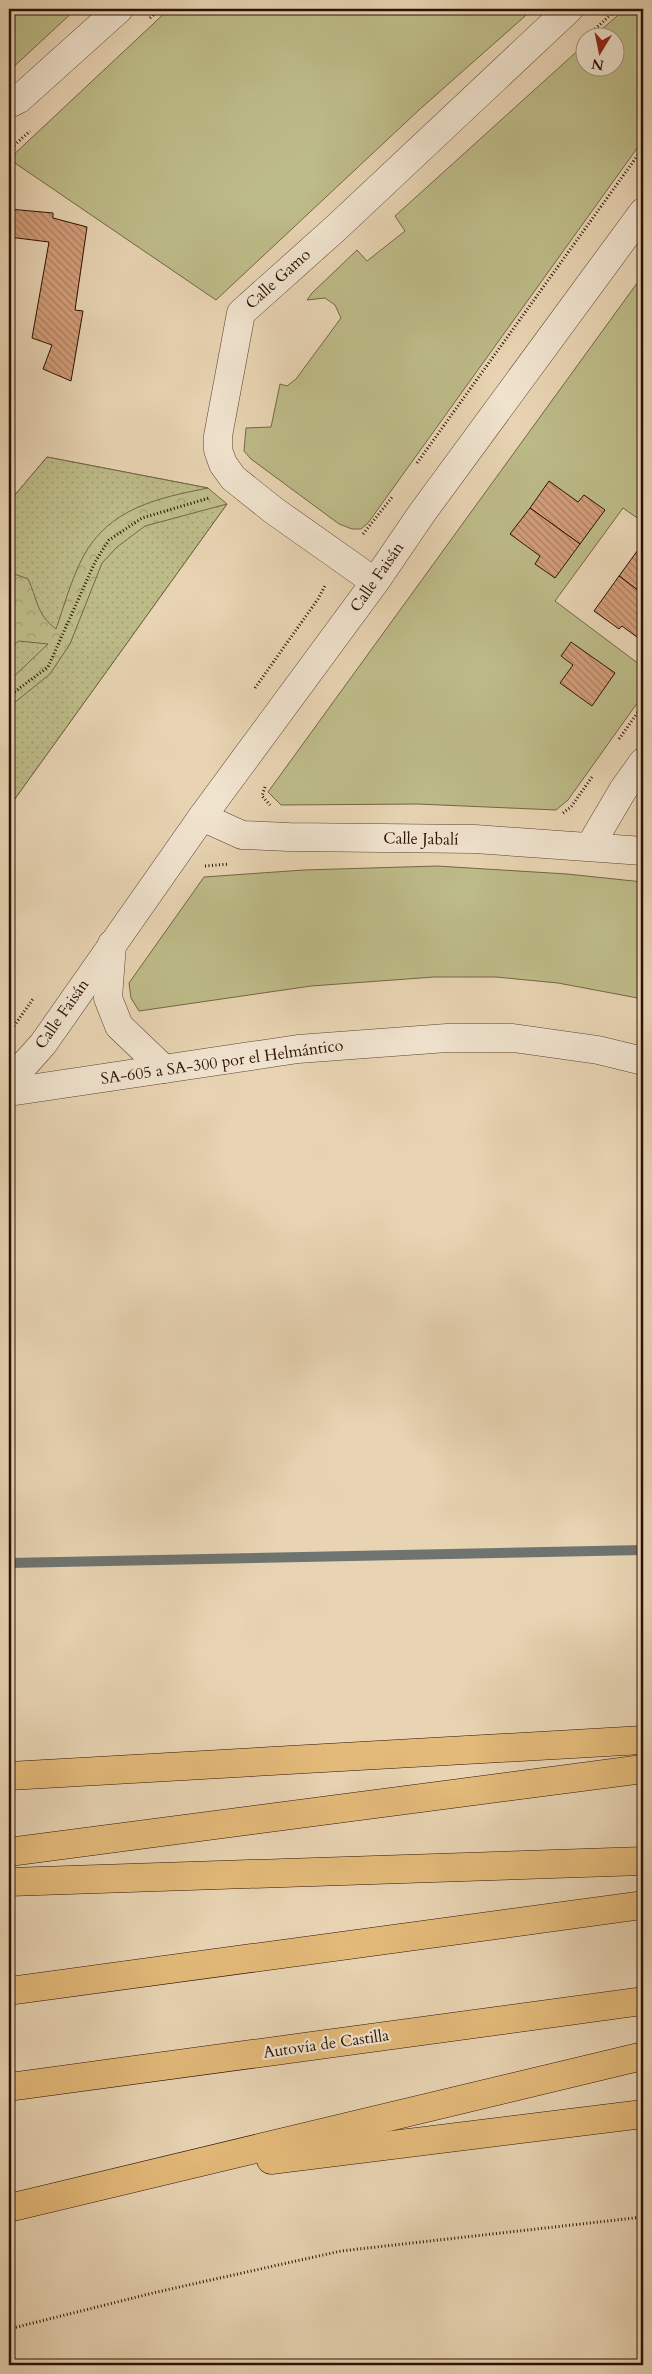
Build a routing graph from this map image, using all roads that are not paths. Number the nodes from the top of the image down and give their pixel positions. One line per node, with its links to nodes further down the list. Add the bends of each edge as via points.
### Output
1 (119, 9): 3 (street, via 19,99)
2 (569, 9): 5 (street, Calle Gamo, via 241,313 218,436 223,464 233,478 273,510)
3 (9, 104)
4 (643, 212): 5 (street, Calle Faisán)
5 (374, 582): 7 (street, Calle Faisán)
6 (643, 762): 8 (street)
7 (202, 817): 8 (street, Calle Jabalí, via 242,835 475,839); 10 (street, Calle Faisán)
8 (590, 846): 9 (street, Calle Jabalí)
9 (643, 851)
10 (112, 944): 12 (street, Calle Faisán, via 108,998 119,1026); 13 (street, Calle Faisán, via 43,1044)
11 (643, 1062): 12 (street, SA-605 a SA-300 por el Helmántico, via 598,1050 513,1038 447,1038 298,1049)
12 (164, 1069): 14 (street, SA-605 a SA-300 por el Helmántico)
13 (9, 1082)
14 (9, 1092)
15 (643, 1740): 17 (highway)
16 (643, 1769): 18 (highway)
17 (9, 1776)
18 (9, 1852)
19 (643, 1861): 20 (highway)
20 (9, 1882)
21 (643, 1905): 22 (highway)
22 (9, 1991)
23 (643, 2001): 25 (highway, Autovía de Castilla)
24 (643, 2056): 27 (highway)
25 (9, 2087)
26 (643, 2114): 27 (highway)
27 (148, 2176): 28 (highway)
28 (9, 2208)

